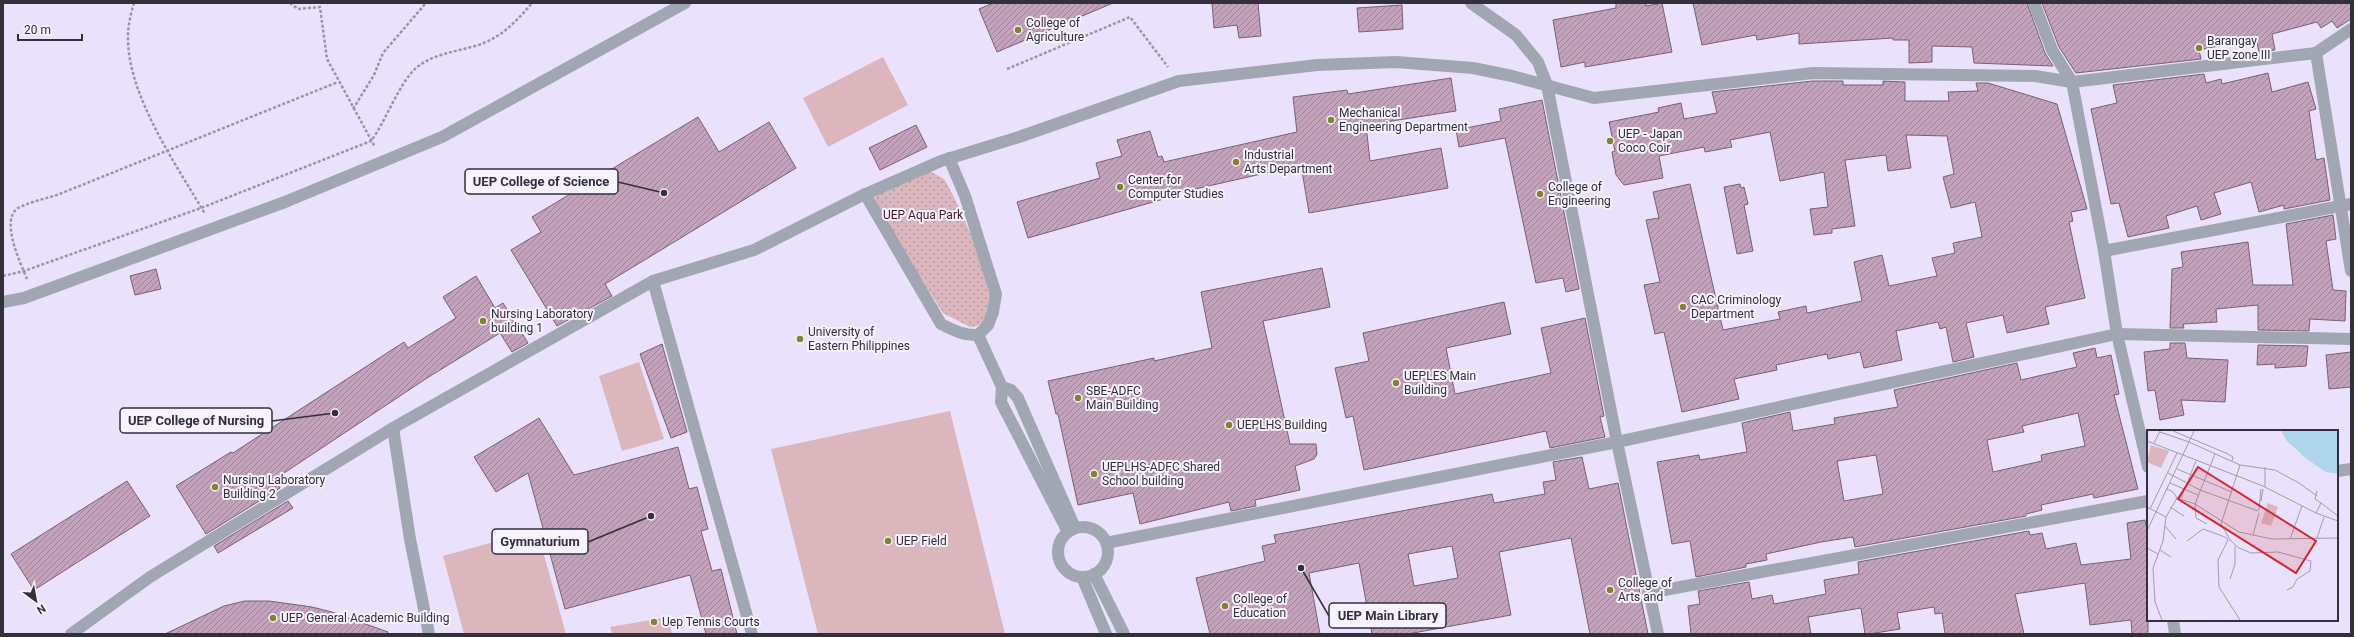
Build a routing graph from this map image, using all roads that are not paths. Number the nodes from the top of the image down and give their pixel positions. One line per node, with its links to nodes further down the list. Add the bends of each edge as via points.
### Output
1 (685, 3): 14 (street, via 442,137 213,228 34,294)
2 (1471, 3): 7 (street, via 1516,35 1538,62)
3 (2034, 3): 6 (street, via 2052,50)
4 (2351, 29): 5 (street)
5 (2316, 53): 6 (street); 10 (street)
6 (2072, 82): 7 (street, via 2035,76 1813,73 1594,98); 11 (street)
7 (1547, 85): 8 (street, via 1473,68 1396,62 1317,65 1179,81 1019,137); 20 (street)
8 (949, 158): 9 (street); 15 (street, via 965,196 996,294 988,325)
9 (865, 194): 13 (street, via 754,250); 15 (street, via 941,324 955,332)
10 (2345, 205): 11 (street); 12 (street)
11 (2104, 251): 16 (street)
12 (2351, 271)
13 (653, 281): 19 (street); 33 (street)
14 (3, 302)
15 (978, 334): 18 (street)
16 (2117, 334): 17 (street); 20 (street); 21 (street)
17 (2351, 339)
18 (1002, 387): 25 (street, via 1001,402); 25 (street, via 1011,390 1018,398)
19 (393, 428): 31 (street, via 150,577); 32 (street, via 410,539)
20 (1617, 442): 26 (street); 29 (street)
21 (2147, 463)
22 (2351, 468): 23 (street)
23 (2338, 471)
24 (2147, 501): 29 (street)
25 (1072, 530): 26 (street, via 1089,527); 28 (street, via 1060,540 1058,557 1066,571)
26 (1106, 543): 27 (street, via 1107,559)
27 (1094, 574): 28 (street); 35 (street)
28 (1082, 577): 34 (street)
29 (1648, 593): 36 (street)
30 (2173, 621): 37 (street)
31 (71, 634)
32 (429, 634)
33 (752, 634)
34 (1106, 634)
35 (1124, 634)
36 (1658, 634)
37 (2176, 634)

